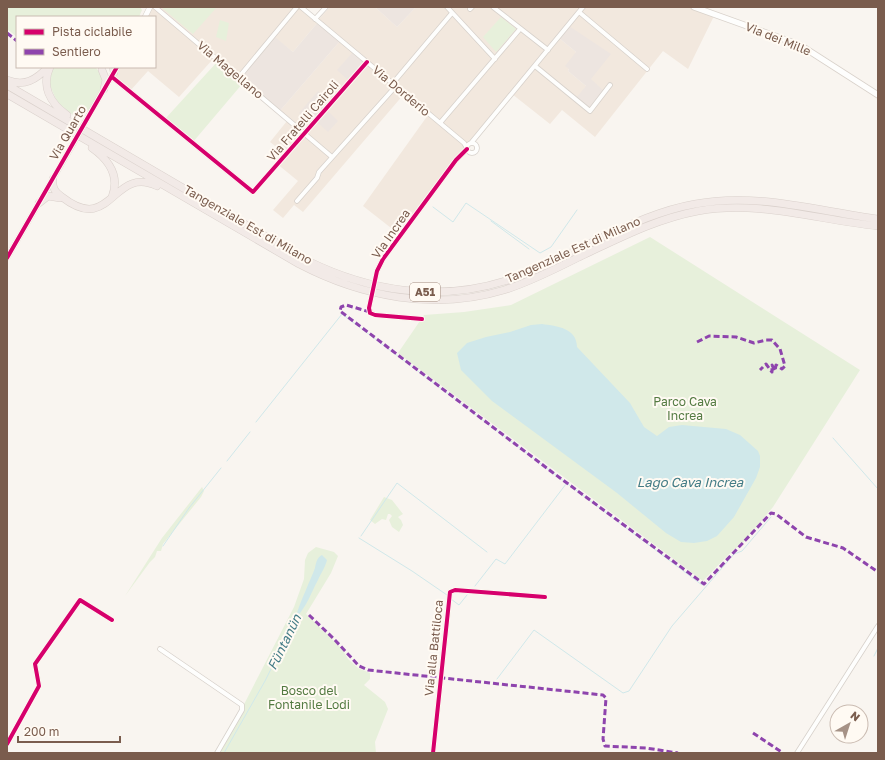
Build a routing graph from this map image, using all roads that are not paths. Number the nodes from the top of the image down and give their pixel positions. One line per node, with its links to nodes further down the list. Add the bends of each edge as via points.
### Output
1 (150, 7): 12 (street)
2 (155, 7): 24 (street, Via Magellano)
3 (297, 7): 24 (street)
4 (301, 7): 13 (street, Via Dorderio)
5 (326, 7): 13 (street)
6 (447, 7): 11 (street)
7 (493, 7): 14 (street)
8 (583, 7): 10 (street, Via Increa)
9 (694, 7): 31 (main road, Via dei Mille, via 800,45)
10 (580, 12): 15 (street, Via Increa); 22 (street)
11 (452, 13): 16 (street); 27 (street)
12 (146, 16)
13 (315, 19): 17 (street, Via Dorderio)
14 (520, 29): 15 (street); 16 (street)
15 (548, 50): 18 (street, Via Increa)
16 (495, 58): 32 (street)
17 (367, 62): 27 (street, Via Dorderio); 34 (street, Via Fratelli Cairoli)
18 (535, 66): 28 (street, via 590,111); 35 (street, Via Increa)
19 (48, 68): 25 (highway, via 32,81 18,83)
20 (49, 68): 37 (highway, via 46,88 58,108)
21 (100, 68): 23 (highway); 29 (highway, via 106,80)
22 (647, 69)
23 (114, 71): 29 (street, Via Quarto); 34 (street, Via Fratelli Cairoli, via 253,192)
24 (239, 77): 34 (street, Via Magellano)
25 (7, 80)
26 (7, 84): 37 (highway, Tangenziale Est di Milano / A51)
27 (394, 85): 32 (street, Via Dorderio); 36 (street)
28 (610, 85)
29 (104, 89): 38 (street, Via Quarto, bridge)
30 (7, 94): 33 (highway, Tangenziale Est di Milano / A51)
31 (878, 95)
32 (440, 123): 35 (street, Via Dorderio)
33 (72, 132): 40 (highway, via 100,155 112,169 115,182); 43 (highway, Tangenziale Est di Milano / A51)
34 (304, 134): 36 (street, Via Magellano)
35 (469, 146): 47 (street, Via Increa, bridge, via 383,259 377,271 370,312 375,316)
36 (332, 157): 41 (street)
37 (136, 159): 44 (highway, Tangenziale Est di Milano / A51, via 313,264 358,282 407,291 456,291 499,283 531,272 646,218 704,202 760,201)
38 (53, 179): 39 (highway)
39 (50, 191): 40 (highway, via 79,208 89,210); 42 (highway)
40 (111, 199): 43 (highway, via 128,185 143,182)
41 (297, 201)
42 (37, 206): 46 (street)
43 (199, 206): 45 (highway, Tangenziale Est di Milano / A51, via 290,260 327,278 371,293 421,300 461,298 509,288 636,230 661,220 699,211 760,208)
44 (878, 219)
45 (878, 226)
46 (7, 258)
47 (422, 319)
48 (545, 597): 54 (street, Via alla Battiloca, via 455,590 450,592)
49 (112, 620): 52 (street, via 80,600 35,664 39,686)
50 (878, 626): 55 (street)
51 (160, 649): 53 (street, via 242,705 242,710)
52 (7, 744)
53 (217, 753)
54 (432, 753)
55 (797, 753)

